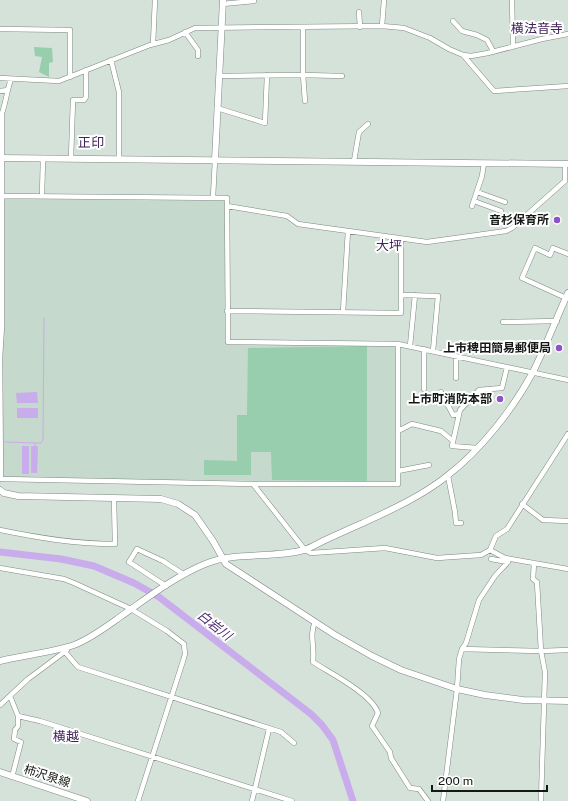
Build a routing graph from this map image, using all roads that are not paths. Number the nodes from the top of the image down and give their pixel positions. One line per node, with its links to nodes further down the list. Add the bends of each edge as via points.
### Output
1 (155, 0): 15 (street)
2 (384, 0): 8 (street)
3 (512, 0): 16 (street)
4 (254, 1): 5 (street)
5 (222, 2): 11 (street)
6 (360, 12): 10 (street)
7 (453, 21): 17 (street, via 462,31 487,40)
8 (382, 26): 10 (street); 18 (street, via 404,28)
9 (303, 27): 10 (street); 11 (street); 23 (street)
10 (360, 27)
11 (221, 28): 13 (street, via 195,28); 24 (street)
12 (0, 29): 26 (street, via 70,30)
13 (185, 32): 15 (street); 19 (street, via 198,50)
14 (568, 34): 16 (street)
15 (153, 44): 20 (street)
16 (513, 46): 17 (street)
17 (494, 51): 18 (street)
18 (463, 55): 29 (street, via 494,91)
19 (198, 56)
20 (111, 60): 21 (street); 39 (street, via 119,92)
21 (86, 70): 26 (street); 38 (street, via 86,97 84,100 73,100)
22 (267, 75): 23 (street); 24 (street); 33 (street, via 265,123)
23 (303, 75): 25 (street); 32 (street)
24 (219, 76): 33 (street)
25 (342, 76)
26 (70, 77): 28 (street, via 59,81)
27 (0, 78): 28 (street)
28 (11, 79): 30 (street)
29 (568, 86)
30 (8, 90): 31 (street); 35 (street)
31 (0, 91)
32 (305, 101)
33 (218, 108): 40 (street)
34 (368, 124): 41 (street, via 359,132)
35 (1, 130): 36 (street)
36 (1, 158): 37 (street); 45 (street)
37 (43, 158): 38 (street); 46 (street)
38 (71, 158): 39 (street)
39 (119, 159): 40 (street)
40 (215, 160): 41 (street); 47 (street)
41 (354, 161): 42 (street)
42 (484, 163): 43 (street); 44 (street)
43 (566, 164): 54 (street, via 565,181 506,231 426,242)
44 (477, 192): 48 (street); 49 (street)
45 (2, 196): 46 (street); 56 (street)
46 (42, 196): 47 (street)
47 (213, 197): 50 (street, via 227,198)
48 (474, 201): 51 (street); 52 (street)
49 (505, 202)
50 (227, 206): 53 (street, via 287,216 298,224); 60 (street)
51 (472, 206)
52 (501, 211)
53 (348, 231): 54 (street); 61 (street)
54 (401, 238): 57 (street)
55 (568, 254): 59 (street, via 553,248 550,255 535,248 522,278)
56 (1, 262): 79 (street)
57 (401, 295): 58 (street); 61 (street, via 401,313)
58 (415, 295): 65 (street); 67 (street, via 438,296)
59 (567, 295): 62 (street)
60 (227, 311): 61 (street); 64 (street, via 228,342)
61 (342, 312)
62 (557, 321): 63 (street); 70 (street)
63 (503, 322)
64 (398, 344): 65 (street); 76 (street)
65 (410, 346): 66 (street)
66 (424, 349): 67 (street); 73 (street)
67 (433, 351): 68 (street)
68 (456, 356): 69 (street); 71 (street)
69 (506, 367): 70 (street); 75 (street, via 502,388 479,390)
70 (532, 373): 72 (street); 80 (street, via 505,416)
71 (456, 378)
72 (568, 380)
73 (424, 389)
74 (441, 392): 75 (street, via 453,415)
75 (459, 414): 78 (street)
76 (398, 431): 78 (street, via 412,424 441,431); 82 (street)
77 (568, 434): 87 (street)
78 (453, 441): 80 (street, via 452,446)
79 (0, 448): 84 (street, via 1,479)
80 (477, 448): 83 (street)
81 (429, 465): 82 (street)
82 (398, 471): 84 (street, via 398,484)
83 (448, 476): 89 (street, via 456,523); 91 (street, via 407,501)
84 (252, 484): 91 (street)
85 (0, 490): 86 (street, via 18,496)
86 (114, 498): 90 (street, via 115,544 64,542); 93 (street, via 161,499 178,504 195,515)
87 (522, 504): 88 (street, via 543,520); 92 (street, via 507,529 496,536)
88 (568, 521)
89 (461, 523)
90 (0, 530)
91 (305, 550): 92 (street, via 311,553 385,548 438,558 481,555); 93 (street)
92 (490, 550): 95 (street, via 505,558)
93 (223, 558): 98 (street); 101 (street, via 226,564)
94 (491, 559): 103 (street, via 508,562 481,596)
95 (534, 563): 97 (street); 105 (street, via 533,579 537,582)
96 (0, 568): 100 (street, via 64,579)
97 (568, 569)
98 (184, 574): 99 (street); 99 (street, via 137,549 129,562)
99 (166, 586): 100 (street)
100 (131, 609): 102 (street, via 104,628); 110 (street, via 184,644 185,654)
101 (315, 622): 108 (street, via 389,664); 125 (street, via 311,634 313,662 355,688 377,708 378,712 372,726 410,788 419,789)
102 (74, 644): 106 (street); 107 (street)
103 (462, 650): 105 (street); 108 (street)
104 (568, 650): 105 (street)
105 (541, 651): 111 (street, via 545,672)
106 (65, 652): 109 (street); 110 (street, via 78,667)
107 (0, 661)
108 (457, 689): 111 (street); 126 (street)
109 (10, 696): 113 (street); 114 (street)
110 (172, 698): 115 (street); 117 (street)
111 (544, 701): 112 (street); 127 (street)
112 (568, 701)
113 (0, 705)
114 (18, 716): 117 (street); 119 (street, via 14,739 21,742)
115 (270, 729): 116 (street, via 281,732); 120 (street)
116 (294, 743)
117 (153, 757): 120 (street); 122 (street)
118 (0, 772): 119 (street, 柿沢泉線)
119 (12, 777): 121 (street, 柿沢泉線)
120 (255, 789): 123 (street); 124 (street)
121 (87, 801)
122 (138, 801)
123 (252, 801)
124 (292, 801)
125 (428, 801)
126 (443, 801)
127 (541, 801)

